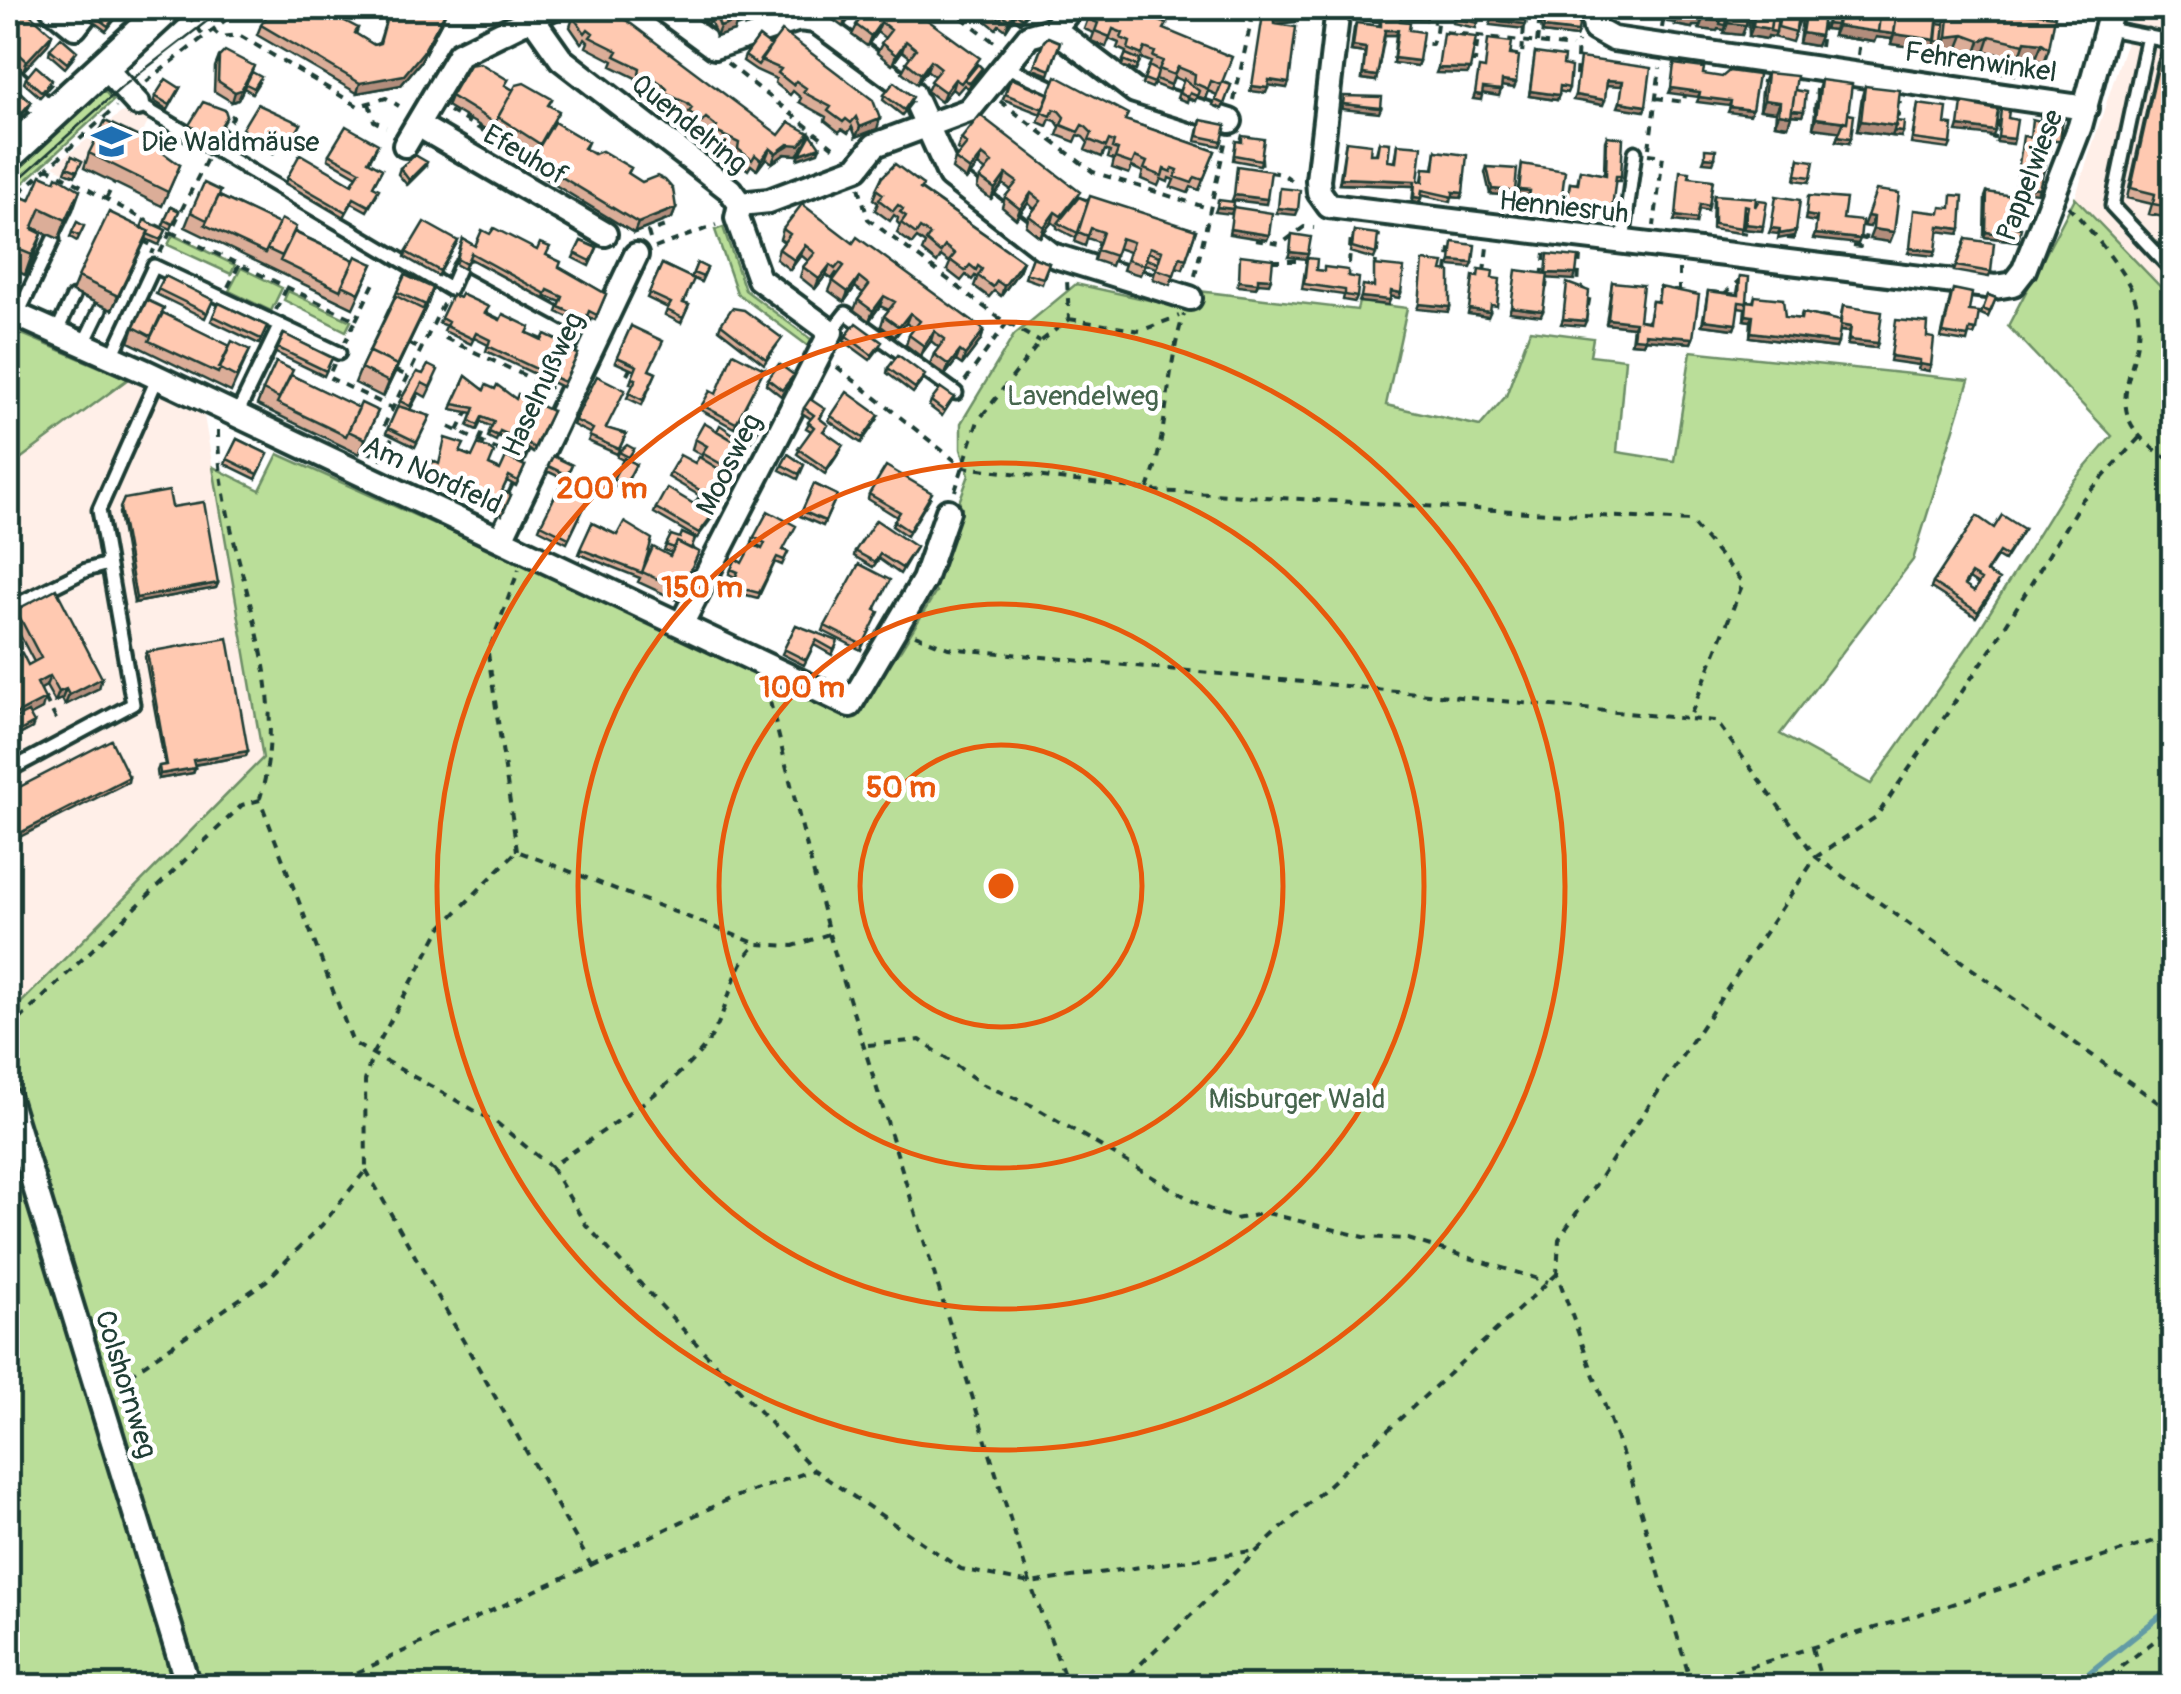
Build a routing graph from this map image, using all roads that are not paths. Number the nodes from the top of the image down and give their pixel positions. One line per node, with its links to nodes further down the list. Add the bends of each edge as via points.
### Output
1 (52, 8): 2 (street, via 75,27)
2 (90, 8)
3 (552, 8): 9 (street)
4 (661, 8): 22 (street, via 714,47 811,18 912,92)
5 (1071, 8): 11 (street, Quendelring)
6 (1338, 8): 28 (street, Henniesruh, via 1318,180 1329,206)
7 (1592, 8): 19 (street, Fehrenwinkel, via 1594,29 1613,39)
8 (178, 12): 15 (main road)
9 (528, 12): 25 (street, Quendelring, via 560,60 730,190); 26 (street, Efeuhof, via 459,54 412,135)
10 (2110, 18): 12 (lane); 19 (street, Pappelwiese)
11 (1054, 29): 14 (street, Quendelring, via 1029,36); 21 (street, via 1135,92)
12 (2148, 36): 13 (lane); 30 (lane, via 2112,206)
13 (2174, 42)
14 (1009, 61): 17 (lane); 22 (street, Quendelring, via 969,110)
15 (103, 66): 18 (street); 20 (main road)
16 (8, 76): 20 (street)
17 (1049, 86)
18 (134, 100): 38 (lane, via 210,155 450,289 465,266)
19 (2086, 108): 31 (street, Pappelwiese, via 2024,270 2013,284)
20 (51, 115): 24 (main road)
21 (1230, 122)
22 (928, 125): 25 (street, Quendelring, via 875,145 853,169); 33 (street, via 950,176 1052,254)
23 (1641, 153): 28 (lane)
24 (8, 155)
25 (739, 211): 39 (street, via 760,279)
26 (605, 234)
27 (53, 240): 35 (lane)
28 (1623, 242): 31 (street, Henniesruh)
29 (645, 252): 38 (street, Haselnußweg)
30 (2174, 272)
31 (1995, 287)
32 (72, 298): 37 (lane)
33 (1187, 306)
34 (100, 310): 40 (lane)
35 (13, 313): 37 (street, Am Nordfeld)
36 (275, 323): 41 (lane); 42 (lane, via 154,266); 45 (lane)
37 (57, 332): 40 (street, Am Nordfeld)
38 (598, 336): 47 (street, Haselnußweg)
39 (825, 343): 44 (lane, via 846,312); 50 (street, Moosweg)
40 (84, 344): 42 (street, Am Nordfeld)
41 (339, 353)
42 (112, 356): 43 (street, Am Nordfeld)
43 (158, 377): 45 (street, Am Nordfeld); 48 (lane, via 99,510)
44 (956, 392)
45 (228, 410): 47 (street, Am Nordfeld)
46 (948, 512): 50 (street, Am Nordfeld, via 924,580 850,706)
47 (501, 539): 50 (street, Am Nordfeld)
48 (108, 564): 49 (lane); 51 (lane, via 134,704)
49 (8, 609)
50 (681, 624)
51 (8, 771)
52 (8, 1099): 53 (street, Colshornweg)
53 (188, 1686)

